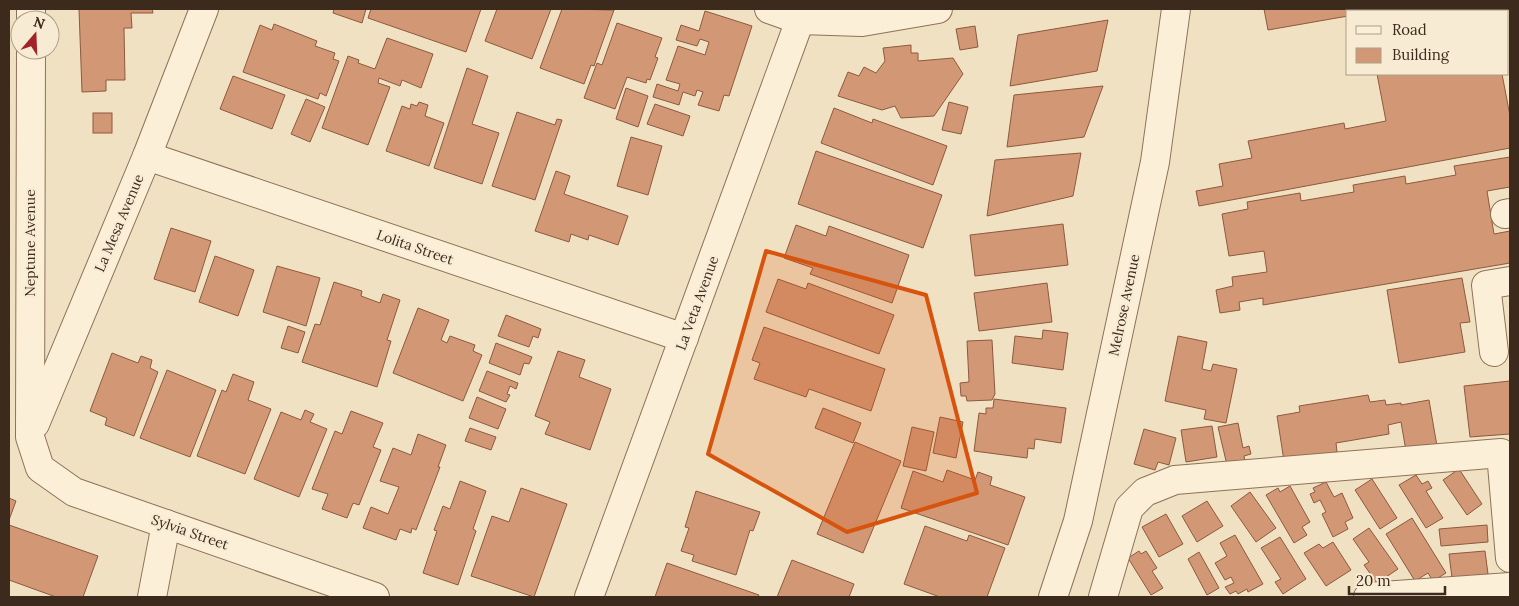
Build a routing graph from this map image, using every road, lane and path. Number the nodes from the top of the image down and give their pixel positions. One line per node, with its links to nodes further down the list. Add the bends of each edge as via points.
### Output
1 (204, 9): 7 (street, La Mesa Avenue)
2 (769, 9): 5 (street)
3 (938, 9): 5 (street, via 862,22)
4 (1176, 9): 19 (street, Melrose Avenue, via 1155,162 1078,521)
5 (802, 14): 9 (street, La Veta Avenue)
6 (31, 60): 11 (street, Neptune Avenue)
7 (147, 156): 9 (street, Lolita Street); 11 (street, La Mesa Avenue)
8 (1510, 281): 10 (street, via 1486,285)
9 (684, 338): 18 (street, La Veta Avenue)
10 (1494, 352)
11 (30, 437): 12 (street, Sylvia Street, via 40,468 74,492)
12 (166, 524): 15 (street, Sylvia Street); 16 (street)
13 (1510, 558): 20 (street, via 1502,453 1175,480 1145,492 1129,508)
14 (1510, 587): 21 (street)
15 (348, 593): 17 (street, Sylvia Street)
16 (152, 597)
17 (375, 597)
18 (589, 597)
19 (1053, 597)
20 (1103, 597)
21 (1368, 597)

